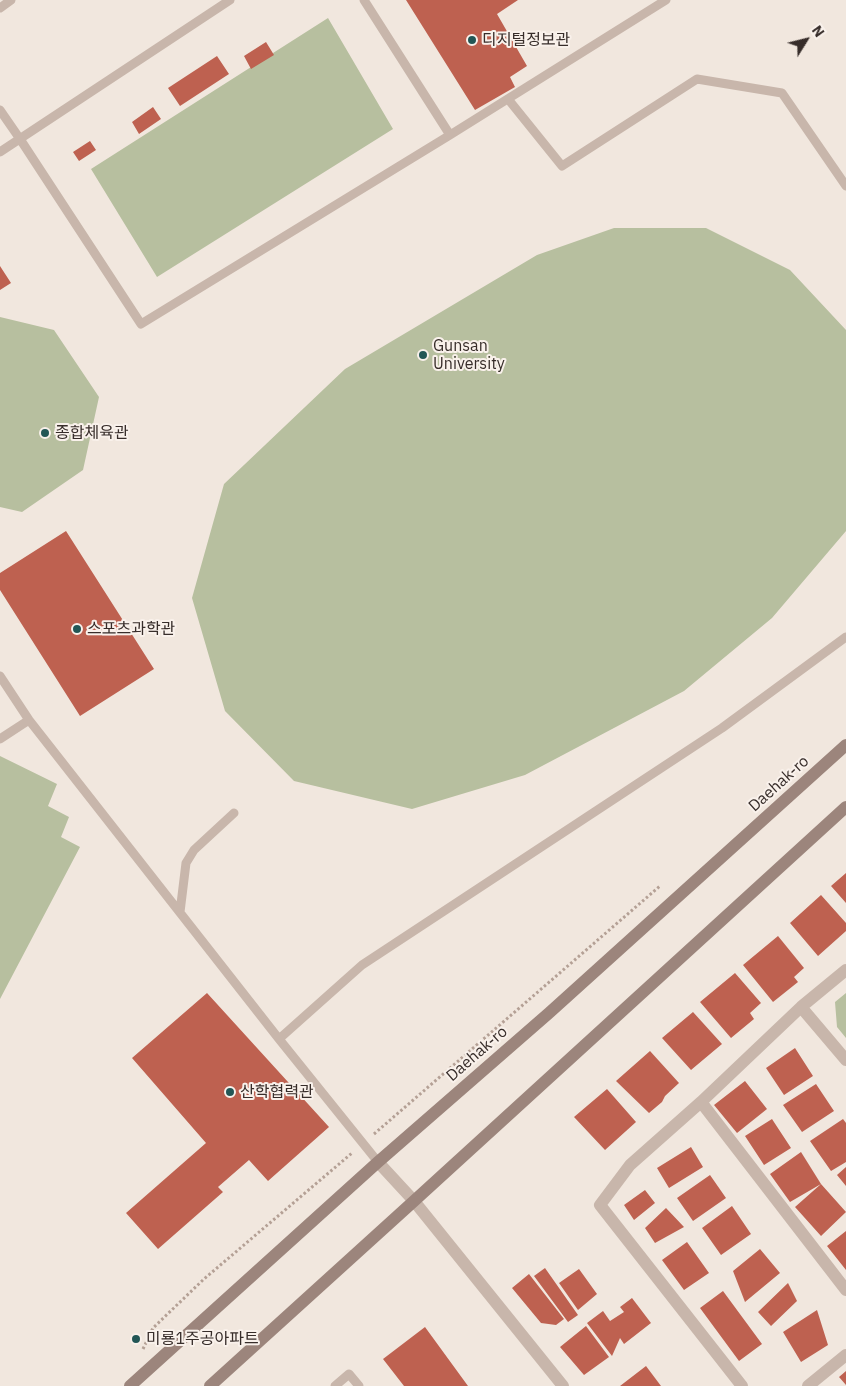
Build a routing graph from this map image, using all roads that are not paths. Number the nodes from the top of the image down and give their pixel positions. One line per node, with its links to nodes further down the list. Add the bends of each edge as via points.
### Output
1 (11, 0): 5 (lane)
2 (230, 0): 9 (lane)
3 (364, 0): 8 (lane)
4 (666, 0): 6 (lane)
5 (0, 8)
6 (508, 99): 8 (lane); 11 (lane, via 562,166 697,79 782,93)
7 (0, 110): 9 (lane)
8 (450, 135): 9 (lane, via 142,324)
9 (20, 138): 10 (lane)
10 (0, 152)
11 (846, 186)
12 (846, 636): 22 (lane, via 722,728 362,965)
13 (0, 676): 14 (lane)
14 (28, 720): 15 (lane); 19 (lane)
15 (0, 739)
16 (846, 745): 25 (street, Daehak-ro, via 549,1013)
17 (846, 807): 26 (street)
18 (234, 813): 19 (lane, via 194,850 186,863)
19 (180, 912): 22 (lane)
20 (846, 970): 21 (street)
21 (801, 1007): 23 (street); 24 (street)
22 (279, 1039): 25 (lane)
23 (846, 1060)
24 (700, 1102): 27 (street); 34 (street, via 630,1165 600,1205)
25 (378, 1162): 26 (street); 29 (street, Daehak-ro)
26 (414, 1201): 30 (street); 33 (street)
27 (846, 1290)
28 (846, 1355): 35 (street)
29 (130, 1386)
30 (210, 1386)
31 (335, 1386): 32 (lane, via 349,1374)
32 (359, 1386)
33 (563, 1386)
34 (742, 1386)
35 (808, 1386)

